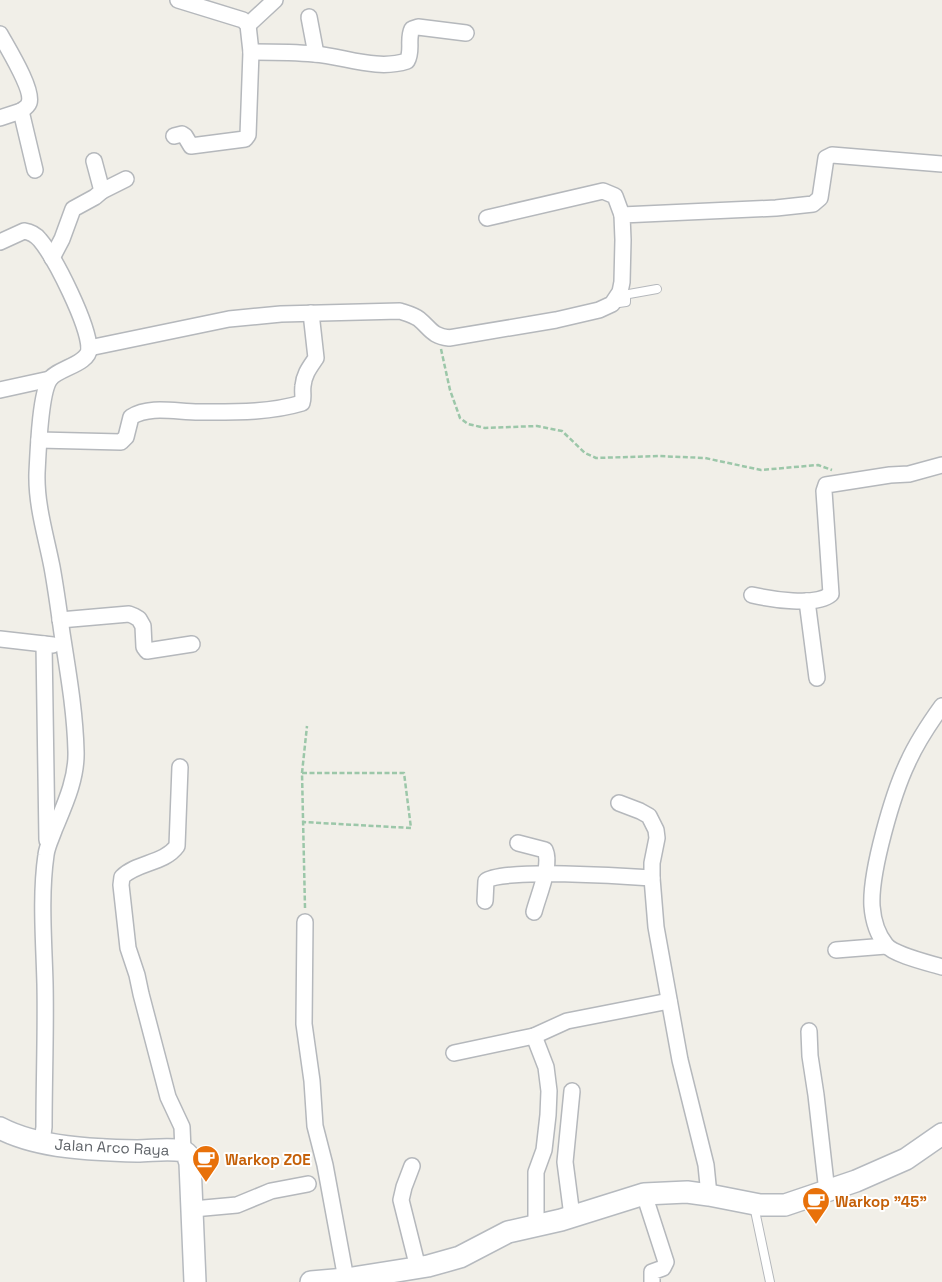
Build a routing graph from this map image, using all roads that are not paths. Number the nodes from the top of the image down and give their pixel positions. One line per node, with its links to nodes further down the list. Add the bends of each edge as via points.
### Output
1 (178, 0): 4 (street, via 243,20)
2 (275, 0): 4 (street)
3 (309, 17): 8 (street)
4 (248, 25): 7 (street)
5 (466, 33): 8 (street, via 412,29 410,56 401,63 375,64)
6 (0, 34): 9 (street, via 28,88 30,101)
7 (251, 52): 8 (street); 11 (street, via 248,135 191,146 186,136)
8 (316, 54)
9 (21, 111): 10 (street); 14 (street)
10 (0, 118)
11 (174, 136)
12 (94, 162): 16 (street)
13 (942, 164): 17 (street, via 832,155 826,158 820,198 813,204)
14 (34, 170)
15 (126, 179): 16 (street)
16 (102, 191): 20 (street, via 73,209)
17 (622, 215): 18 (street, via 615,196 603,191); 22 (street, via 622,282)
18 (487, 218)
19 (0, 242): 20 (street, via 22,231 30,232)
20 (52, 258): 24 (street, via 73,298)
21 (657, 289): 22 (lane, via 628,294 626,302)
22 (612, 304): 23 (street, via 556,320 449,338 439,337 418,318 400,311)
23 (311, 313): 24 (street, via 229,319); 27 (street, via 316,358 306,371 302,403 266,410 149,410 131,416 126,437 121,442)
24 (89, 348): 25 (street, via 88,355 81,361)
25 (50, 379): 26 (street); 27 (street, via 43,403)
26 (0, 390)
27 (39, 440): 31 (street, via 38,501)
28 (942, 465): 30 (street, via 909,474 826,484 832,590 826,597)
29 (752, 595): 30 (street)
30 (807, 600): 36 (street)
31 (60, 620): 34 (street, via 128,614 139,619 143,626 144,647 148,651); 35 (street)
32 (0, 639): 33 (street)
33 (44, 644): 35 (street); 41 (street)
34 (192, 644)
35 (64, 646): 41 (street, via 76,755 72,781)
36 (817, 678)
37 (942, 706): 47 (street, via 908,762 882,844 872,904 874,920)
38 (180, 767): 58 (street, via 177,846 164,857 128,871 122,877 121,885 128,948 168,1096 182,1127)
39 (619, 803): 43 (street, via 649,816 654,823 657,838)
40 (518, 843): 42 (street, via 545,850 548,857)
41 (48, 849): 57 (street, via 45,869)
42 (545, 874): 43 (street); 44 (street, via 489,878); 45 (street)
43 (652, 878): 50 (street, via 656,927)
44 (485, 901)
45 (534, 912)
46 (305, 922): 70 (street, via 304,1024 315,1126)
47 (886, 946): 48 (street); 49 (street)
48 (836, 950)
49 (942, 967)
50 (669, 1001): 52 (street, via 567,1021); 63 (street)
51 (809, 1031): 61 (street)
52 (534, 1036): 53 (street); 67 (street, via 546,1067 549,1091 544,1150 536,1172)
53 (454, 1053)
54 (572, 1091): 66 (street, via 565,1162)
55 (0, 1128): 57 (main road, Jalan Arco Raya)
56 (942, 1134): 61 (main road, via 906,1158)
57 (42, 1142): 58 (main road, Jalan Arco Raya, via 128,1150)
58 (183, 1151): 65 (main road, Jalan Arco Raya, via 190,1163)
59 (412, 1166): 68 (street, via 402,1200)
60 (308, 1184): 65 (street, via 271,1191 238,1205)
61 (827, 1192): 64 (main road, via 785,1204)
62 (644, 1194): 63 (main road, via 687,1192); 66 (main road); 73 (street, via 666,1262 663,1268 652,1272)
63 (710, 1195): 64 (main road)
64 (754, 1204): 74 (lane)
65 (193, 1209): 69 (main road, Jalan Arco Raya)
66 (572, 1216): 67 (main road)
67 (536, 1225): 68 (main road, via 508,1232 460,1257)
68 (418, 1268): 70 (main road)
69 (195, 1273): 71 (main road)
70 (346, 1279): 72 (main road)
71 (212, 1282)
72 (312, 1282)
73 (652, 1282)
74 (770, 1282)

